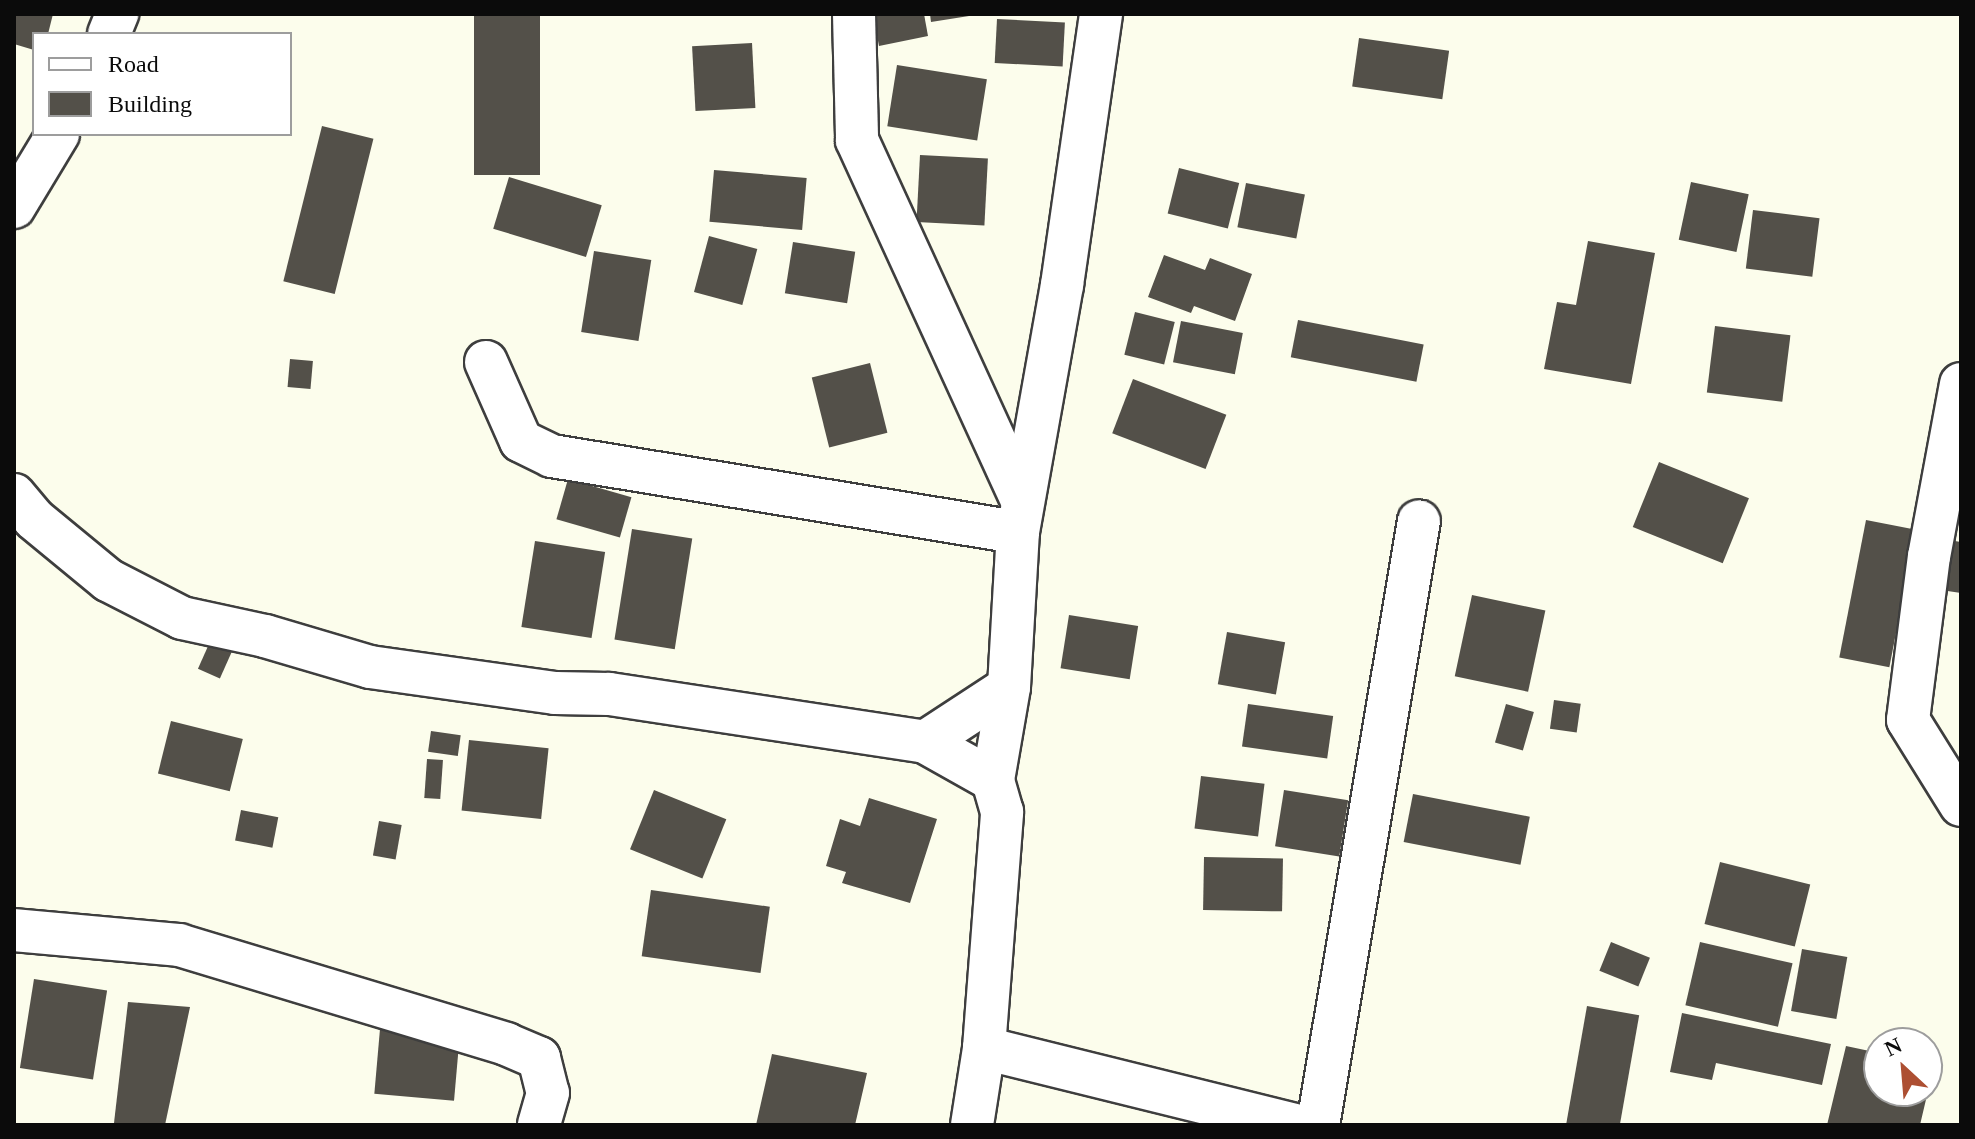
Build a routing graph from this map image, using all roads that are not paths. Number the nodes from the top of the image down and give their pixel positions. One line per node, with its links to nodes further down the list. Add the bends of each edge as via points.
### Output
1 (854, 14): 8 (street, via 857,140)
2 (1101, 14): 8 (street, via 1062,285)
3 (57, 136): 4 (street)
4 (14, 207)
5 (486, 362): 8 (street, via 521,441 552,456)
6 (1961, 384): 13 (street, via 1929,556 1908,720)
7 (14, 495): 11 (street, via 34,519 108,580 182,618 370,667 555,693 609,694)
8 (1020, 517): 10 (street)
9 (1419, 521): 19 (street)
10 (1009, 687): 11 (street); 12 (street)
11 (925, 742): 12 (street)
12 (993, 780): 15 (street, via 1002,812)
13 (1961, 805)
14 (14, 930): 16 (street, via 179,945 506,1044 539,1058 548,1093)
15 (984, 1048): 17 (street); 18 (street)
16 (539, 1125)
17 (972, 1125)
18 (1295, 1125)
19 (1318, 1125)

